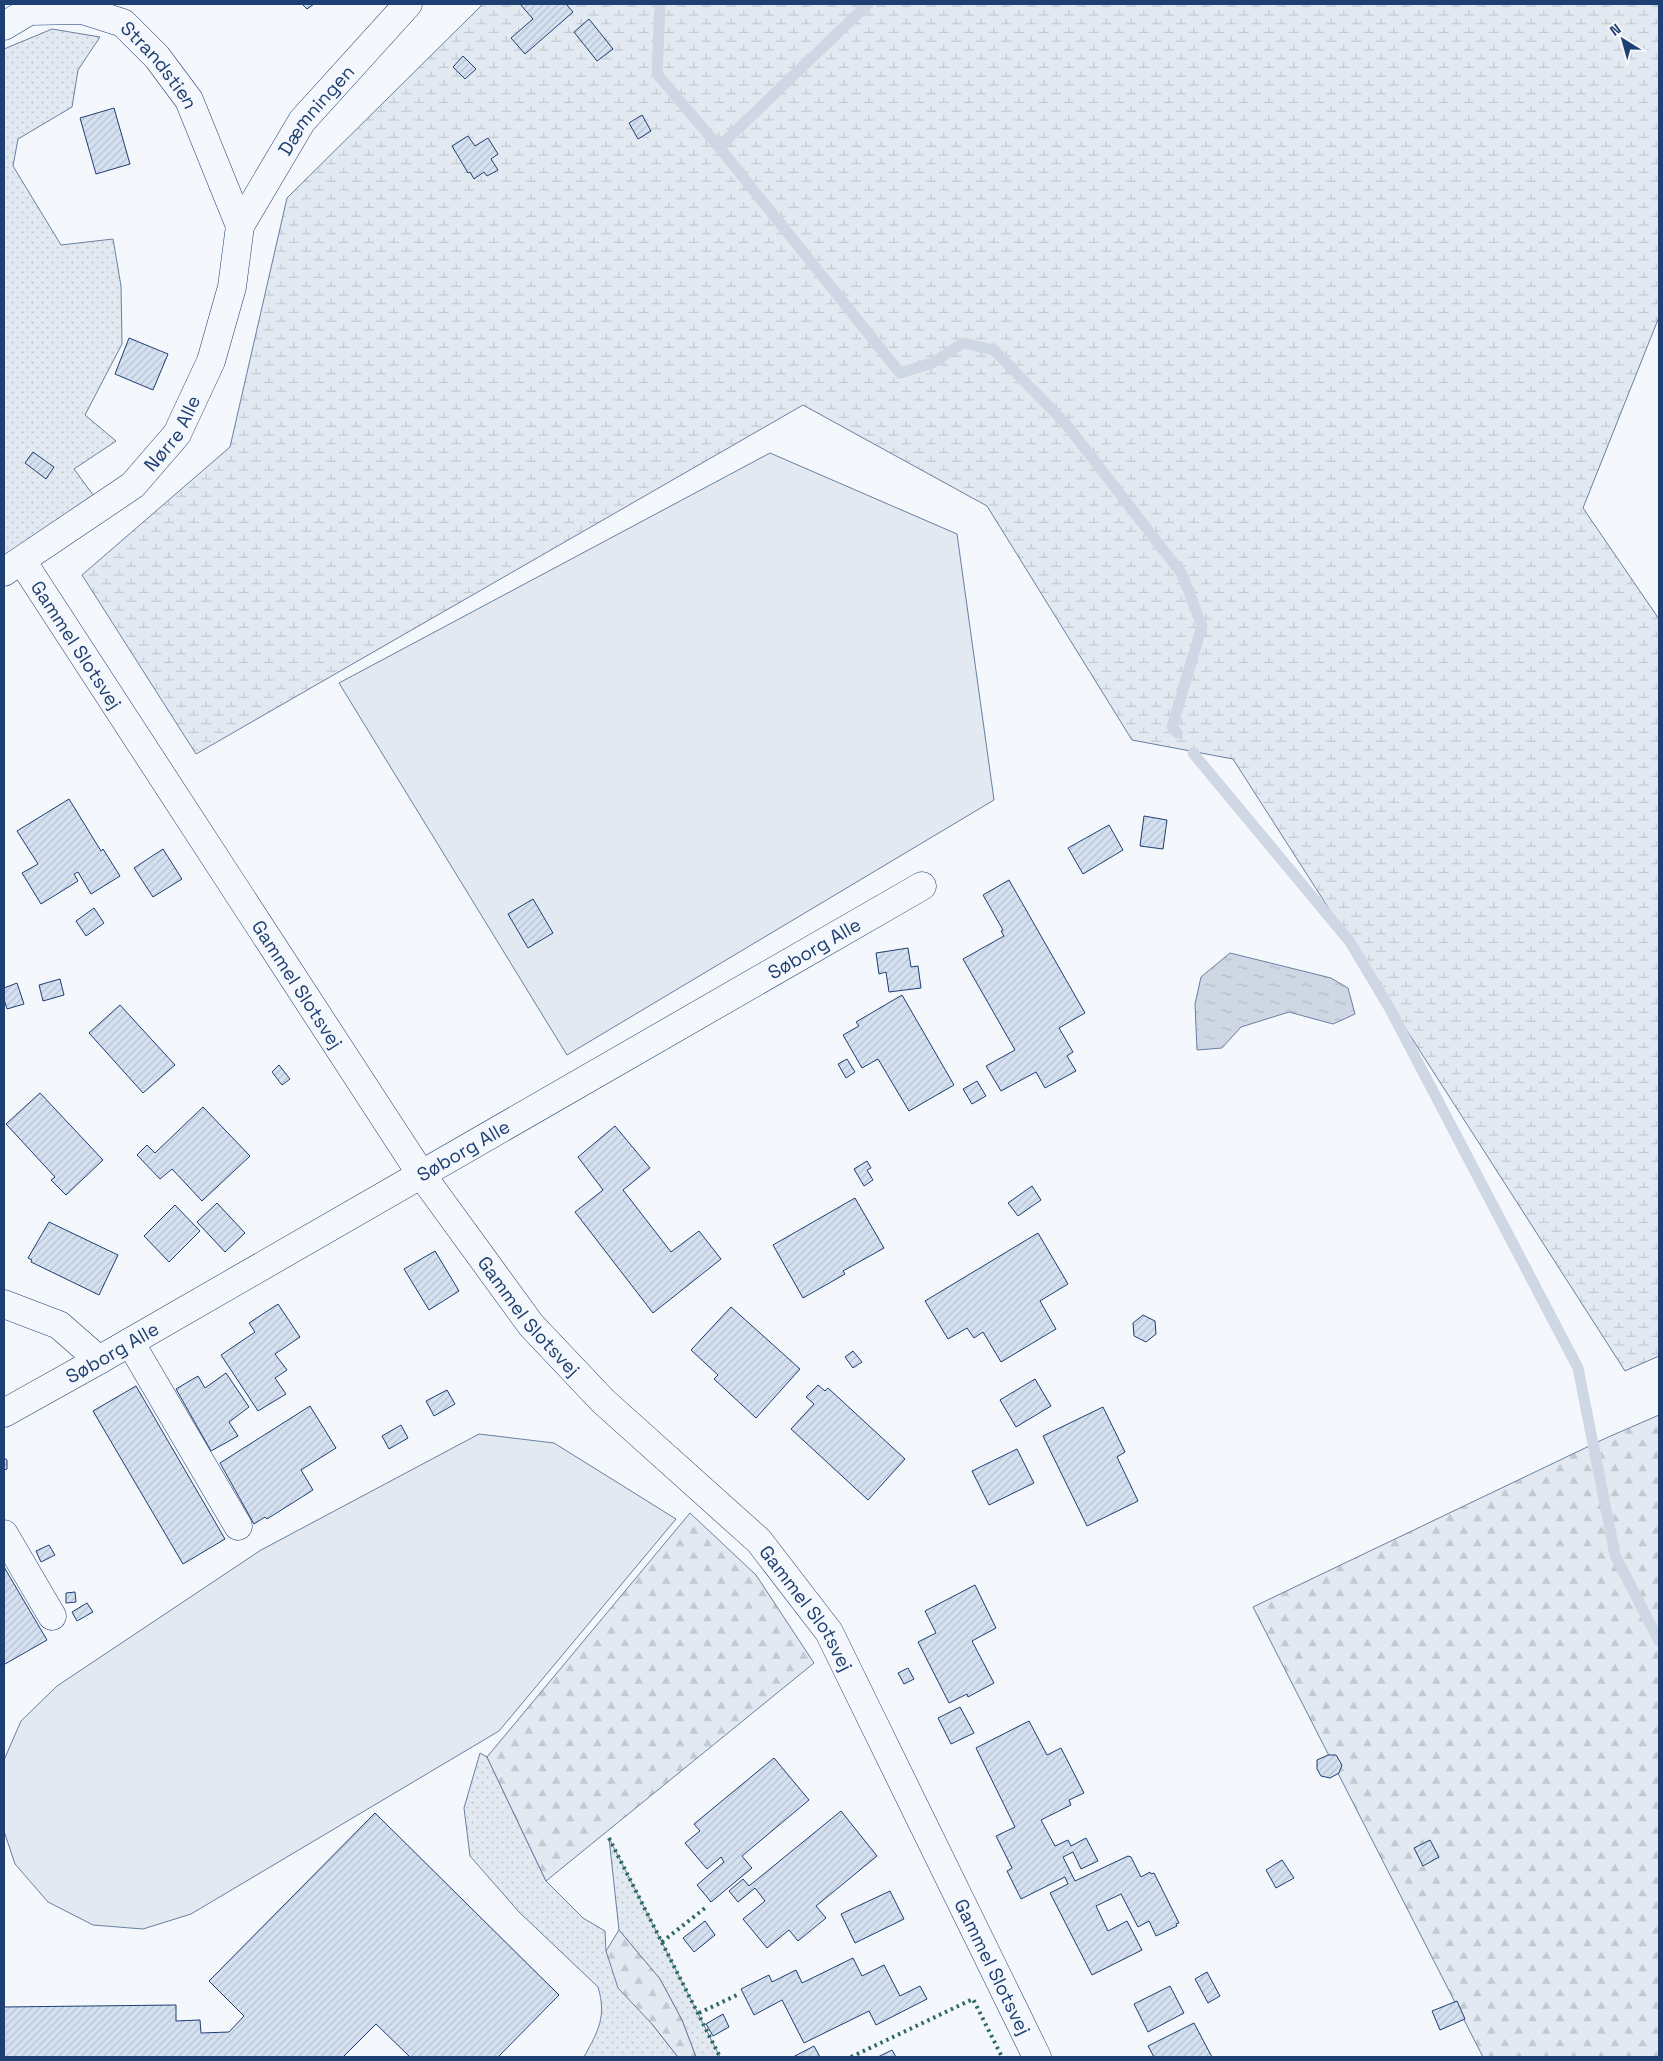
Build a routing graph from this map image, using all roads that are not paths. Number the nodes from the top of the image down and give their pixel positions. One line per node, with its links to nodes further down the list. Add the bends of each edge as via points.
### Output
1 (408, 4): 3 (street, Dæmningen, via 302,121)
2 (4, 26): 3 (street, Strandstien, via 30,11 82,10 123,23 157,57 190,100)
3 (240, 226): 4 (street, Nørre Alle, via 232,287 211,361 177,434 133,485)
4 (13, 566): 6 (street, Gammel Slotsvej)
5 (922, 886): 6 (street, Søborg Alle)
6 (421, 1174): 8 (street, Søborg Alle); 14 (street, Gammel Slotsvej, via 531,1326 603,1401 759,1541 829,1632)
7 (4, 1304): 9 (street, via 58,1325)
8 (130, 1342): 9 (street, Søborg Alle); 11 (street)
9 (99, 1360): 10 (street, Søborg Alle)
10 (4, 1414)
11 (238, 1526)
12 (4, 1534): 13 (street)
13 (52, 1616)
14 (1037, 2057)

